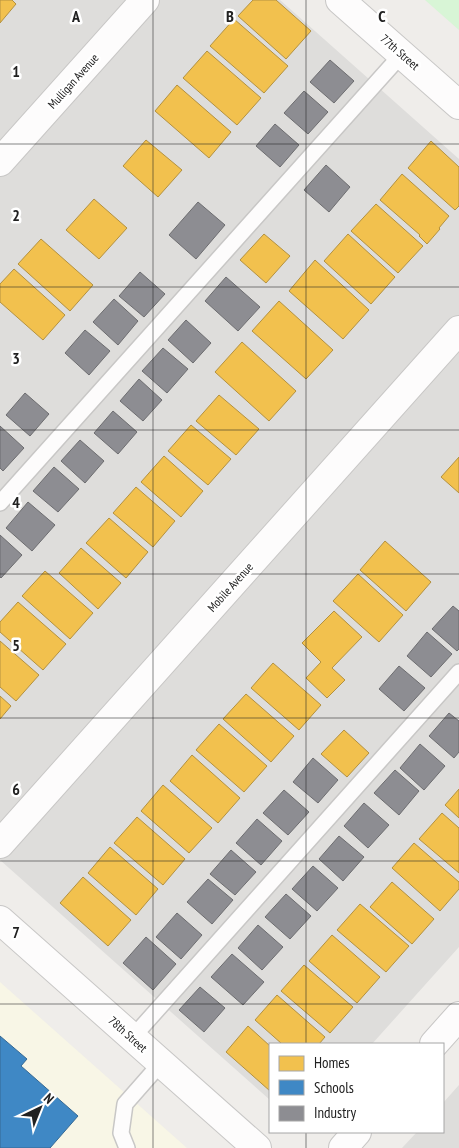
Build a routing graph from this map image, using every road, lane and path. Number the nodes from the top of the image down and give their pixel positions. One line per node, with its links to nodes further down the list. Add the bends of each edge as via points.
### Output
1 (145, 0): 5 (street, Mulligan Avenue)
2 (340, 0): 3 (street, 77th Street)
3 (402, 54): 4 (street, 77th Street); 7 (lane)
4 (459, 105)
5 (0, 162)
6 (459, 330): 9 (street, Mobile Avenue)
7 (0, 503)
8 (459, 672): 12 (lane)
9 (0, 844)
10 (0, 920): 12 (street, 78th Street)
11 (459, 1016): 13 (street)
12 (132, 1038): 14 (street, 78th Street)
13 (435, 1043)
14 (161, 1063): 16 (lane, via 125,1104 121,1133); 17 (street, 78th Street)
15 (356, 1133): 18 (street)
16 (127, 1148)
17 (257, 1148)
18 (343, 1148)

